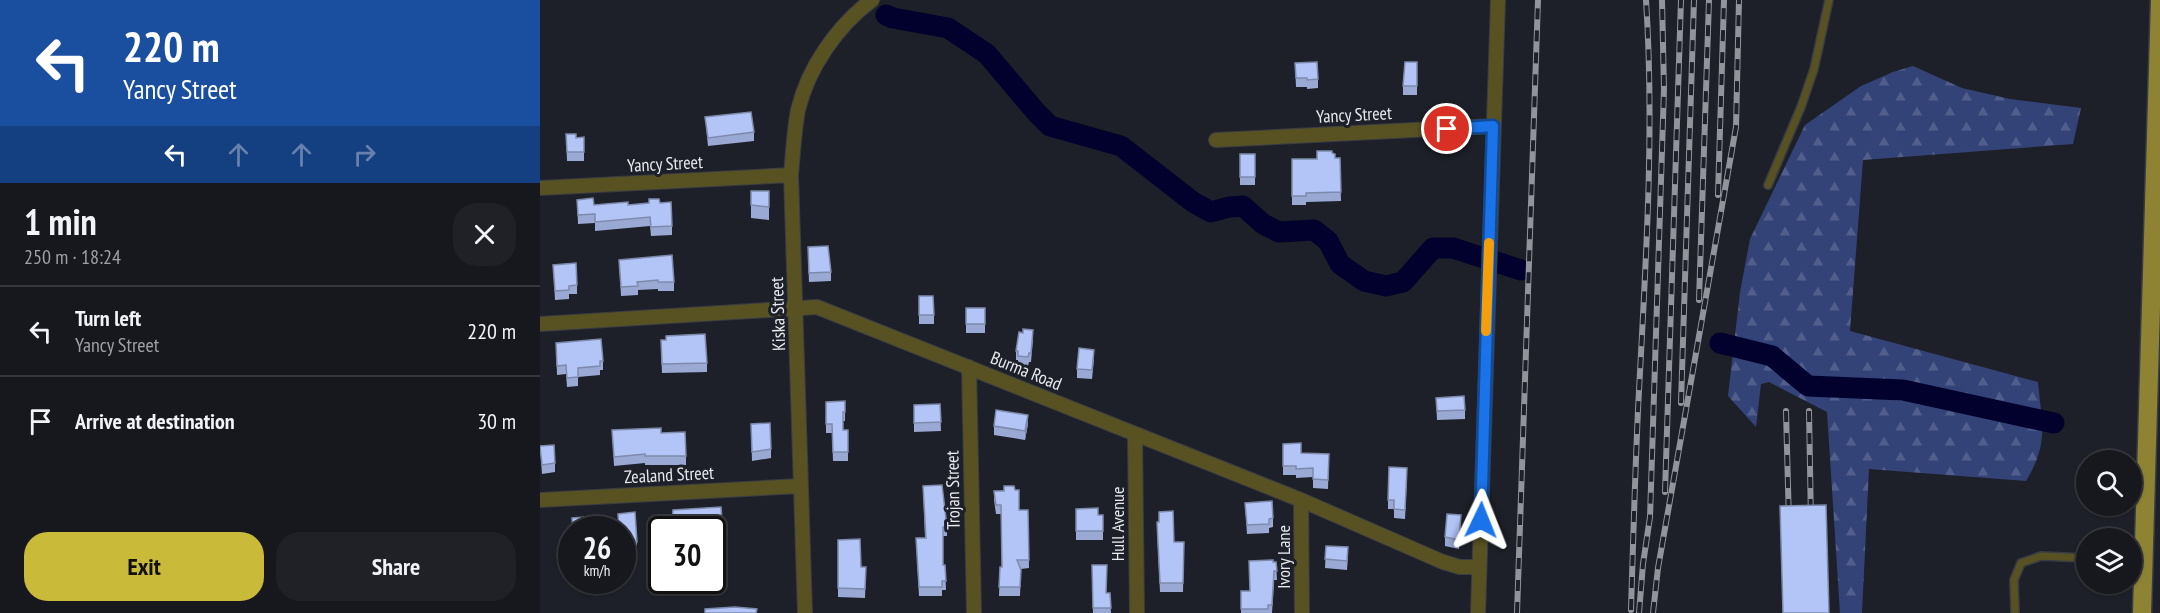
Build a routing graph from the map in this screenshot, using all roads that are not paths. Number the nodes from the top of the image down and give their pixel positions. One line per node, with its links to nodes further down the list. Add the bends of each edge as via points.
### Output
1 (872, 0): 7 (street, Kiska Street, via 827,47 804,93 798,111)
2 (1498, 0): 5 (street)
3 (1828, 0): 8 (lane, via 1814,69)
4 (2160, 0): 25 (main road)
5 (1493, 126): 6 (street, Yancy Street); 18 (street)
6 (1216, 140)
7 (791, 175): 9 (street, Yancy Street); 10 (street, Kiska Street)
8 (1768, 185)
9 (540, 188)
10 (796, 308): 11 (street, Burma Road); 12 (street, Burma Road, via 817,307); 14 (street, Kiska Street)
11 (540, 324)
12 (969, 367): 13 (street, Burma Road); 20 (street, Trojan Street)
13 (1136, 435): 16 (street, Burma Road); 21 (street, Hull Avenue)
14 (800, 486): 15 (street, Zealand Street); 19 (street, Kiska Street)
15 (540, 500)
16 (1301, 500): 18 (street, Burma Road, via 1443,562); 22 (street, Ivory Lane)
17 (2076, 558): 24 (lane, via 2041,556 2021,563 2014,580)
18 (1479, 567): 23 (street)
19 (805, 613)
20 (974, 613)
21 (1137, 613)
22 (1302, 613)
23 (1478, 613)
24 (2015, 613)
25 (2142, 613)

